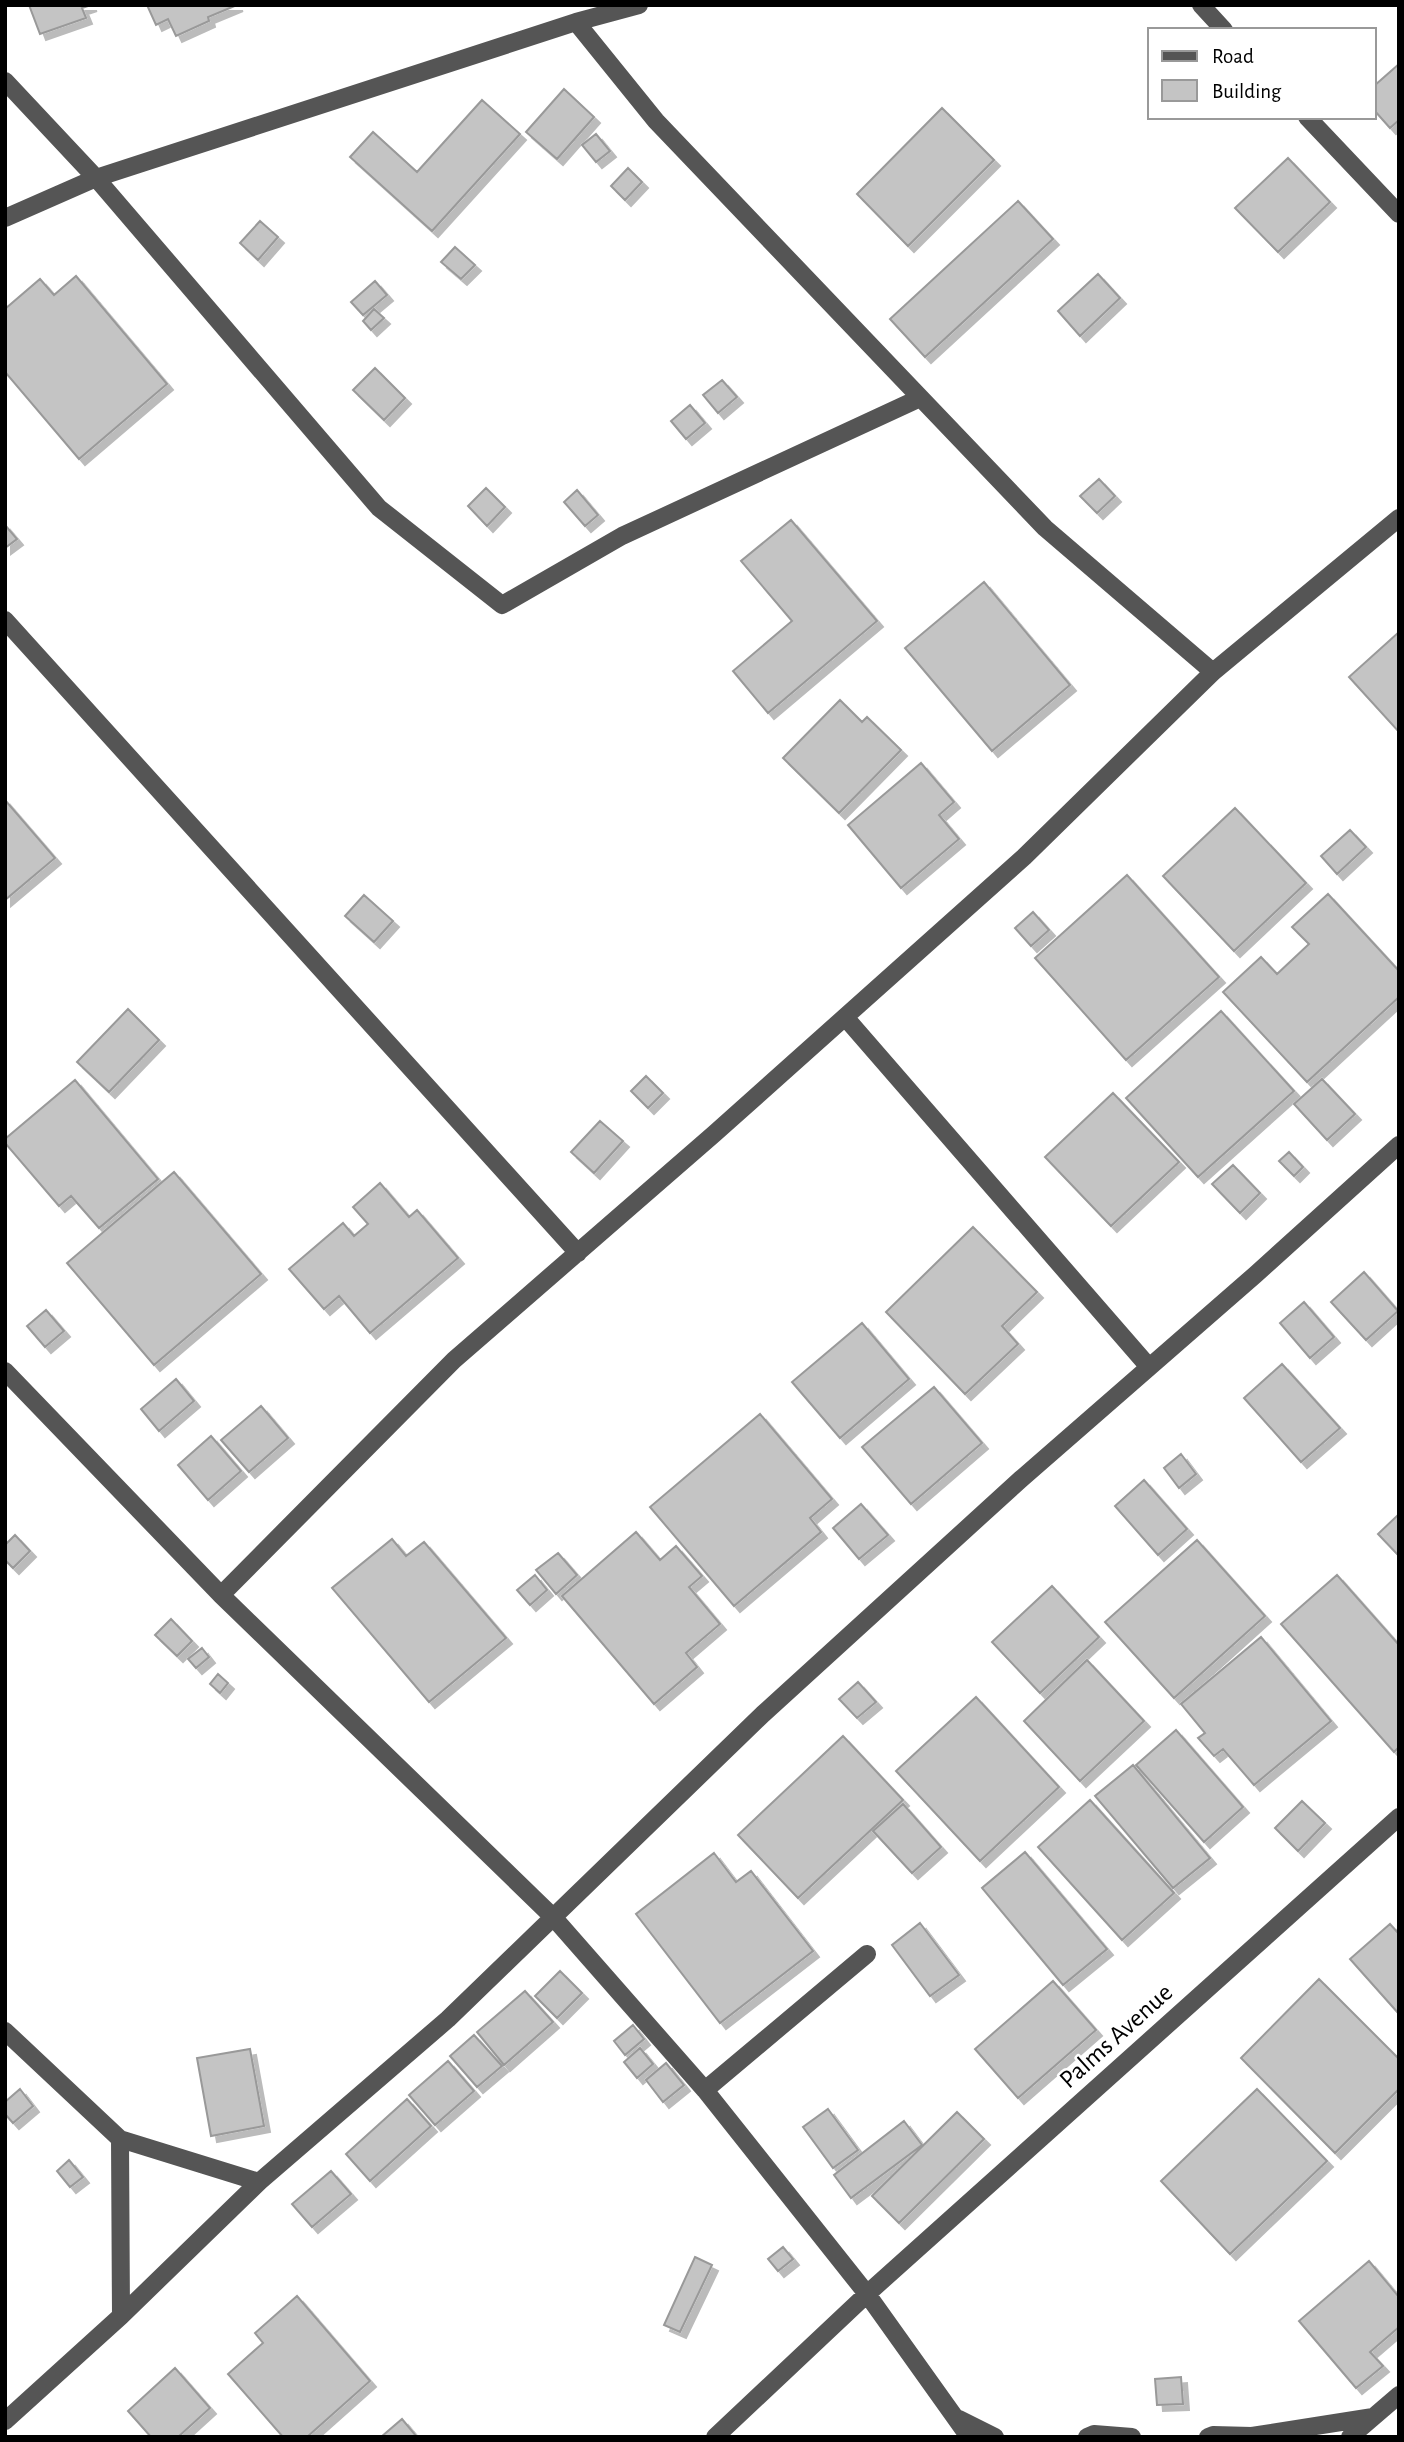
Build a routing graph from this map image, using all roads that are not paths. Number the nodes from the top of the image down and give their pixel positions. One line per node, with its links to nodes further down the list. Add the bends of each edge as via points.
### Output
1 (639, 5): 3 (street)
2 (1201, 5): 4 (street)
3 (576, 22): 7 (street); 10 (street, via 656,121)
4 (1222, 28)
5 (5, 81): 7 (street)
6 (1309, 119): 8 (street)
7 (96, 178): 9 (street); 10 (street, via 379,508 502,605 622,536)
8 (1399, 214)
9 (5, 218)
10 (920, 398): 13 (street, via 1045,528)
11 (1399, 518): 13 (street)
12 (5, 620): 16 (street)
13 (1213, 672): 14 (street, via 1024,857)
14 (845, 1017): 16 (street); 17 (street)
15 (1399, 1146): 17 (street)
16 (578, 1253): 19 (street, via 454,1360)
17 (1149, 1367): 21 (street, via 763,1714)
18 (5, 1371): 19 (street)
19 (220, 1595): 21 (street)
20 (1399, 1817): 27 (street, Palms Avenue)
21 (554, 1918): 24 (street); 26 (street, via 448,2019)
22 (867, 1954): 24 (street)
23 (5, 2031): 25 (street)
24 (705, 2090): 27 (street)
25 (120, 2139): 26 (street); 28 (street)
26 (259, 2182): 28 (street)
27 (867, 2294): 30 (street); 33 (street, Palms Avenue)
28 (121, 2316): 32 (street)
29 (1399, 2395): 31 (street)
30 (956, 2417): 34 (street); 35 (street)
31 (1373, 2417): 38 (street, via 1252,2436); 39 (street)
32 (5, 2421)
33 (715, 2437)
34 (970, 2437)
35 (995, 2437)
36 (1087, 2437): 37 (street)
37 (1132, 2437)
38 (1208, 2437)
39 (1350, 2437)

